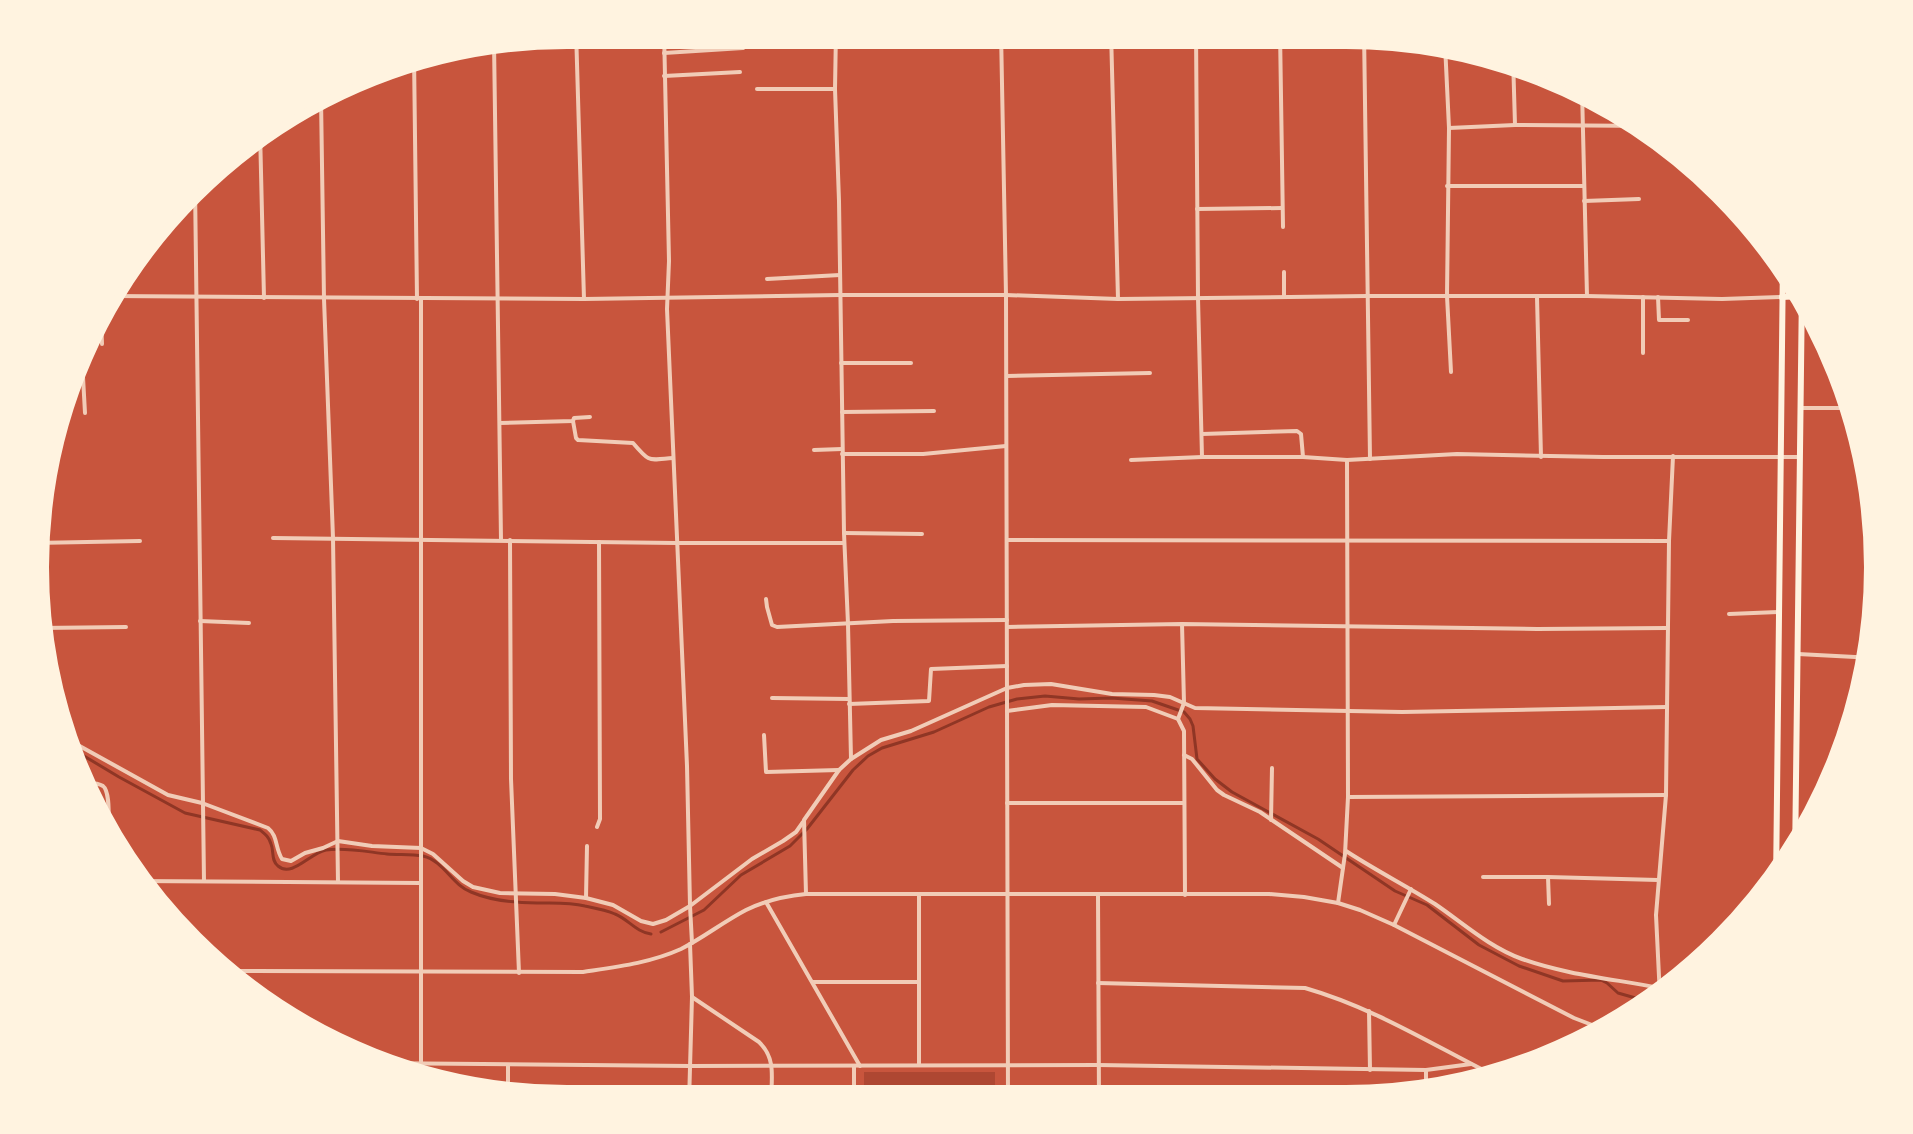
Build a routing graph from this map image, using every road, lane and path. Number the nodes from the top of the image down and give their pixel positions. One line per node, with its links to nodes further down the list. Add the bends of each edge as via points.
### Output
1 (576, 44): 56 (street)
2 (664, 44): 11 (street)
3 (746, 44): 11 (street)
4 (836, 44): 18 (street)
5 (1001, 44): 39 (street)
6 (1111, 44): 58 (street)
7 (1196, 44): 32 (street)
8 (1280, 44): 31 (street)
9 (1364, 45): 41 (street)
10 (494, 49): 55 (street)
11 (664, 53): 16 (street)
12 (1445, 54): 24 (street)
13 (414, 67): 54 (street)
14 (740, 72): 16 (street)
15 (1513, 72): 21 (street)
16 (664, 76): 57 (street)
17 (757, 89): 18 (street)
18 (835, 89): 35 (street)
19 (1582, 101): 23 (street)
20 (321, 106): 53 (street)
21 (1515, 125): 23 (street); 24 (street)
22 (1628, 126): 23 (street)
23 (1583, 127): 27 (street)
24 (1449, 128): 26 (street)
25 (260, 144): 51 (street)
26 (1447, 186): 27 (street); 42 (street)
27 (1584, 186): 30 (street)
28 (195, 199): 50 (street)
29 (1639, 199): 30 (street)
30 (1584, 201): 43 (street)
31 (1282, 208): 32 (street); 33 (street)
32 (1197, 209): 52 (street)
33 (1283, 227)
34 (1284, 272): 44 (street)
35 (840, 275): 37 (street); 38 (street)
36 (1782, 278): 48 (main road)
37 (767, 279)
38 (840, 295): 39 (street); 57 (street); 64 (street)
39 (1006, 295): 58 (street); 68 (street)
40 (119, 296): 50 (street)
41 (1367, 296): 42 (street); 44 (street); 89 (street)
42 (1447, 296): 45 (street); 66 (street)
43 (1587, 296): 45 (street); 46 (street)
44 (1284, 297): 52 (street)
45 (1537, 297): 86 (street)
46 (1643, 297): 47 (street); 63 (street)
47 (1658, 297): 48 (street); 60 (street, via 1659,320)
48 (1782, 297): 49 (main road); 83 (main road)
49 (1793, 297)
50 (198, 298): 51 (street); 111 (street)
51 (264, 298): 53 (street)
52 (1198, 298): 58 (street); 78 (street)
53 (324, 299): 54 (street); 95 (street)
54 (419, 299): 55 (street); 96 (street)
55 (498, 299): 56 (street); 77 (street)
56 (584, 299): 57 (street)
57 (668, 299): 88 (street)
58 (1118, 299)
59 (1804, 316): 70 (main road)
60 (1688, 320)
61 (102, 329): 62 (street)
62 (102, 344)
63 (1643, 353)
64 (841, 363): 65 (street); 73 (street)
65 (911, 363)
66 (1451, 372)
67 (1150, 373): 68 (street)
68 (1007, 376): 79 (street)
69 (80, 377): 74 (street)
70 (1802, 408): 71 (street); 87 (main road)
71 (1844, 408)
72 (934, 411): 73 (street)
73 (842, 412): 81 (street)
74 (85, 413)
75 (590, 417): 76 (street)
76 (573, 421): 77 (street); 88 (street, via 578,440 633,443 650,460)
77 (500, 423): 97 (street)
78 (1202, 434): 84 (street); 85 (street, via 1297,431)
79 (1006, 446): 81 (street, via 923,454); 99 (street)
80 (814, 450): 81 (street)
81 (842, 452): 92 (street)
82 (1673, 456): 83 (street); 86 (street); 101 (street)
83 (1781, 456): 87 (street); 108 (main road)
84 (1202, 457): 85 (street); 90 (street)
85 (1303, 457): 91 (street)
86 (1541, 457): 89 (street)
87 (1801, 457): 120 (main road)
88 (673, 458): 105 (street)
89 (1370, 459): 91 (street)
90 (1131, 460)
91 (1347, 460): 103 (street)
92 (844, 533): 93 (street); 106 (street)
93 (922, 534)
94 (273, 538): 95 (street)
95 (333, 538): 96 (street); 149 (street)
96 (421, 540): 97 (street); 151 (street)
97 (501, 540): 98 (street)
98 (510, 540): 102 (street); 163 (street)
99 (1007, 540): 103 (street); 110 (street)
100 (140, 541): 104 (street)
101 (1669, 541): 103 (street); 119 (street)
102 (599, 542): 105 (street); 147 (street)
103 (1347, 542): 115 (street)
104 (45, 543)
105 (676, 543): 106 (street); 173 (street)
106 (844, 543): 113 (street)
107 (766, 599): 113 (street, via 774,627)
108 (1778, 612): 109 (street); 121 (main road)
109 (1729, 614)
110 (1007, 620): 113 (street); 117 (street)
111 (200, 621): 112 (street); 141 (street)
112 (249, 623)
113 (848, 624): 126 (street)
114 (1182, 624): 115 (street); 117 (street); 127 (street)
115 (1347, 626): 119 (street); 130 (street)
116 (126, 627): 118 (street)
117 (1007, 627): 123 (street)
118 (47, 628)
119 (1667, 628): 128 (street)
120 (1798, 654): 121 (main road); 122 (street); 148 (main road)
121 (1779, 655): 153 (main road)
122 (1861, 657)
123 (1007, 666): 124 (street); 126 (street, via 931,669 929,701)
124 (1007, 689): 127 (street, via 1051,684 1170,697); 129 (street); 135 (street, via 881,740)
125 (772, 698): 126 (street)
126 (849, 701): 135 (street)
127 (1184, 705): 130 (street); 131 (street)
128 (1666, 707): 130 (street); 139 (street)
129 (1007, 708): 131 (street, via 1146,707); 142 (street)
130 (1346, 711): 140 (street)
131 (1179, 717): 134 (street)
132 (764, 735): 137 (street, via 766,772)
133 (75, 744): 141 (street, via 168,795)
134 (1184, 755): 143 (street); 145 (street, via 1217,790)
135 (851, 759): 137 (street)
136 (1272, 768): 145 (street)
137 (839, 770): 146 (street)
138 (91, 783): 144 (street, via 108,792)
139 (1666, 795): 140 (street); 157 (street)
140 (1348, 797): 152 (street)
141 (202, 803): 149 (street, via 268,828 282,859 291,861); 159 (street)
142 (1007, 803): 143 (street); 166 (street)
143 (1184, 803): 168 (street)
144 (109, 818)
145 (1271, 818): 154 (street)
146 (804, 823): 164 (street); 173 (street)
147 (597, 827)
148 (1795, 834)
149 (338, 844): 151 (street); 160 (street)
150 (587, 846): 169 (street)
151 (421, 849): 161 (street); 163 (street, via 473,887)
152 (1346, 852): 154 (street); 162 (street)
153 (1776, 864)
154 (1344, 866): 171 (street)
155 (1483, 877): 156 (street)
156 (1548, 877): 157 (street); 172 (street)
157 (1658, 880): 182 (street)
158 (149, 881): 159 (street)
159 (204, 881): 160 (street)
160 (338, 882): 161 (street)
161 (421, 883): 177 (street)
162 (1410, 891): 174 (street); 183 (street, via 1521,959)
163 (514, 894): 169 (street); 178 (street)
164 (806, 894): 165 (street); 170 (street)
165 (919, 894): 166 (street); 180 (street)
166 (1007, 895): 167 (street); 192 (street)
167 (1098, 895): 168 (street); 181 (street)
168 (1185, 895): 171 (street, via 1269,894)
169 (586, 898): 173 (street, via 648,924)
170 (766, 902): 175 (street); 179 (street)
171 (1338, 903): 174 (street)
172 (1549, 904)
173 (690, 909): 175 (street)
174 (1394, 925): 186 (street)
175 (691, 943): 178 (street, via 641,963 583,972); 184 (street)
176 (236, 971): 177 (street)
177 (421, 972): 178 (street); 188 (street)
178 (519, 973)
179 (812, 982): 180 (street); 196 (street)
180 (919, 982): 191 (street)
181 (1098, 983): 185 (street, via 1305,988); 193 (street)
182 (1660, 985)
183 (1657, 987)
184 (692, 997): 194 (street); 195 (street, via 759,1042 770,1055)
185 (1369, 1011): 190 (street); 198 (street)
186 (1596, 1026)
187 (402, 1063): 188 (street)
188 (422, 1063): 189 (street); 197 (street)
189 (508, 1064): 194 (street); 202 (street)
190 (1471, 1064): 199 (street); 200 (street)
191 (919, 1065): 192 (street); 196 (street)
192 (1008, 1065): 193 (street); 206 (street)
193 (1098, 1065): 198 (street); 207 (street)
194 (690, 1066): 195 (street); 203 (street)
195 (771, 1066): 196 (street); 204 (street)
196 (857, 1066): 205 (street)
197 (422, 1069)
198 (1370, 1070): 199 (street)
199 (1426, 1070): 201 (street)
200 (1485, 1071)
201 (1426, 1084)
202 (508, 1087)
203 (689, 1090)
204 (771, 1090)
205 (855, 1090)
206 (1008, 1090)
207 (1099, 1090)

